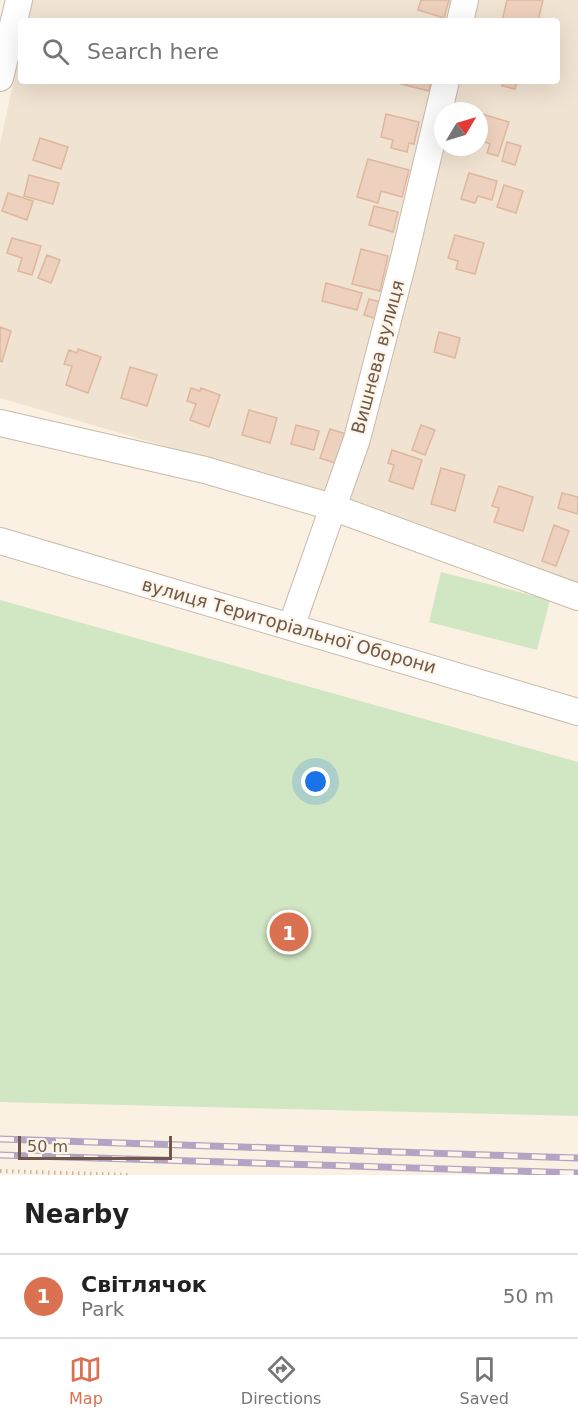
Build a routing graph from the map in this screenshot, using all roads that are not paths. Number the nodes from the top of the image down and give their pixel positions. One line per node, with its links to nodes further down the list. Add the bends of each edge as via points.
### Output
1 (19, 0): 4 (street)
2 (465, 0): 3 (street)
3 (461, 18)
4 (0, 78)
5 (445, 84): 7 (street, Вишнева вулиця, via 357,439)
6 (0, 423): 7 (street, via 205,470)
7 (332, 507): 9 (street); 10 (street, Вишнева вулиця)
8 (0, 541): 10 (street, вулиця Територіальної Оборони)
9 (578, 597)
10 (291, 627): 11 (street, вулиця Територіальної Оборони)
11 (578, 712)

